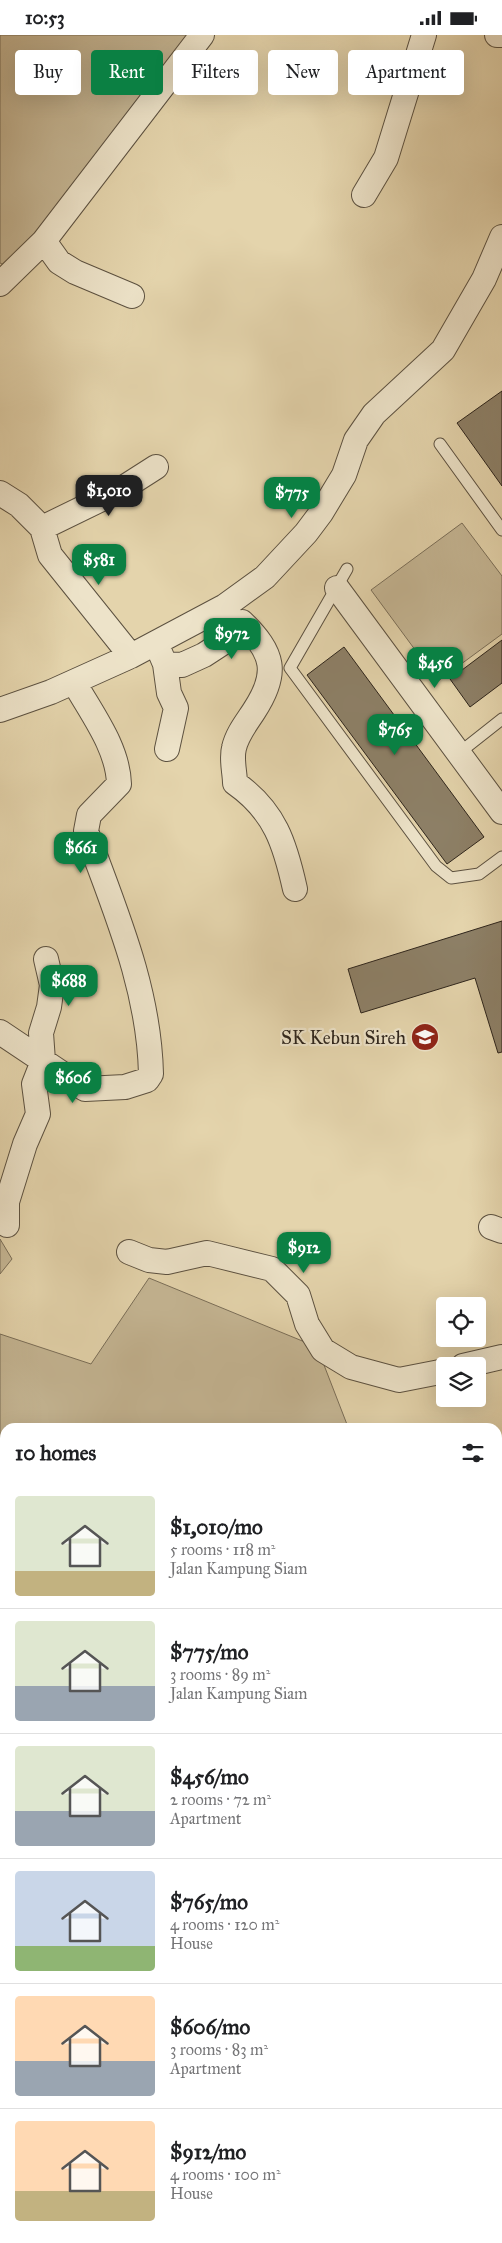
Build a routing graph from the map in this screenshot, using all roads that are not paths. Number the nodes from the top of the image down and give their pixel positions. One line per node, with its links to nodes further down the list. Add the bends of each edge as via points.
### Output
1 (202, 35): 7 (street)
2 (424, 35): 5 (street, via 386,159)
3 (497, 35): 4 (street)
4 (502, 35)
5 (364, 195)
6 (502, 237): 16 (street, via 484,279 443,350 374,414 356,440 344,475 306,533)
7 (44, 241): 8 (street); 9 (street, via 59,262)
8 (0, 284)
9 (132, 296)
10 (440, 443): 14 (lane)
11 (156, 467): 13 (street, via 120,490)
12 (0, 493): 13 (street, via 19,505)
13 (42, 529): 18 (street, via 50,555)
14 (502, 530)
15 (342, 578): 23 (street); 25 (lane, via 290,668 436,866 451,878 479,874)
16 (230, 615): 17 (street); 17 (street, via 227,640 204,655 182,665); 26 (street, via 242,622 262,645 270,672 269,685 233,749 235,783 254,797 272,821 287,852)
17 (161, 654): 18 (street); 22 (street, via 168,693 176,708)
18 (131, 656): 19 (street)
19 (74, 682): 20 (street); 29 (street, via 119,770 119,784 89,815 86,831 134,960 148,1037 151,1075 147,1080 126,1087 85,1089)
20 (0, 710)
21 (502, 719): 23 (lane)
22 (167, 749)
23 (459, 753): 24 (street)
24 (502, 812)
25 (502, 857)
26 (295, 889)
27 (46, 959): 29 (street, via 52,985 50,1007 41,1033)
28 (0, 1032): 29 (street)
29 (43, 1061): 30 (street, via 34,1084 38,1114 7,1202)
30 (7, 1225)
31 (129, 1252): 34 (street, via 149,1260 167,1262 207,1253 272,1269 298,1295 307,1324 323,1350 351,1367 399,1380)
32 (502, 1357): 33 (street)
33 (486, 1361)
34 (436, 1373)

